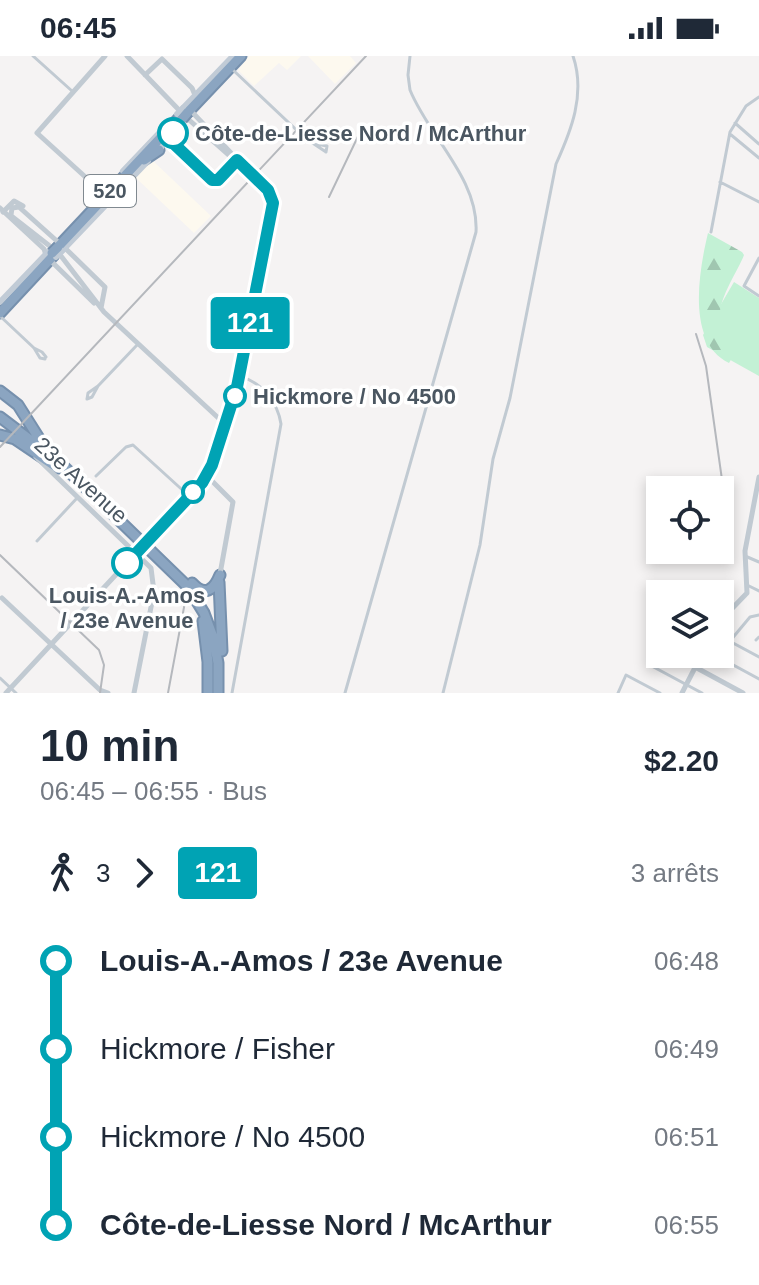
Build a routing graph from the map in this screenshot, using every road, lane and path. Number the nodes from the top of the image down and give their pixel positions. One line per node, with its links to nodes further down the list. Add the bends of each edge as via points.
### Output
1 (33, 56): 11 (street)
2 (107, 56): 11 (street)
3 (125, 56): 8 (street)
4 (239, 56): 7 (highway, 520); 10 (main road); 13 (highway, 520)
5 (410, 56): 80 (street, via 410,90 467,189 476,232)
6 (573, 56): 81 (street, via 576,112 556,164 493,459 480,545)
7 (229, 71): 9 (highway); 13 (highway, 520); 17 (street)
8 (145, 75): 10 (street, via 162,59); 13 (street)
9 (215, 90): 13 (main road)
10 (196, 91): 13 (main road)
11 (74, 92): 25 (street, via 37,134)
12 (759, 97): 14 (street)
13 (184, 114): 16 (highway, 520); 20 (main road); 22 (street); 23 (highway, 520)
14 (735, 123): 15 (street); 18 (street)
15 (730, 134): 21 (street); 24 (street)
16 (166, 137): 19 (main road); 20 (highway); 22 (street, via 213,181); 31 (highway, 520)
17 (316, 144)
18 (759, 144)
19 (159, 150): 23 (highway); 31 (main road)
20 (137, 156): 25 (main road)
21 (759, 158)
22 (237, 160): 40 (street, via 268,190 273,203)
23 (133, 170): 31 (highway, 520)
24 (720, 182): 26 (street); 30 (street)
25 (103, 193): 31 (main road)
26 (759, 202)
27 (2, 209): 28 (street); 29 (street, via 18,201); 31 (street, via 44,249)
28 (11, 215): 29 (street, via 11,208 18,206); 31 (street)
29 (36, 222): 31 (street)
30 (711, 232)
31 (56, 251): 33 (street); 36 (street); 36 (street); 37 (highway, 520); 37 (main road)
32 (759, 258): 34 (street, via 744,286)
33 (100, 283): 35 (street, via 106,289); 36 (street, via 102,294)
34 (759, 296)
35 (103, 298): 36 (street); 36 (street)
36 (94, 300): 38 (street)
37 (1, 309): 39 (street)
38 (138, 344): 41 (street); 44 (street)
39 (34, 348)
40 (240, 377): 44 (street); 79 (street, via 259,385 281,424)
41 (98, 386)
42 (0, 392): 43 (highway, via 11,405); 46 (highway, via 19,407)
43 (0, 417): 46 (highway)
44 (227, 426): 48 (street)
45 (0, 438): 46 (highway, via 17,440); 51 (street, 23e Avenue, via 33,455)
46 (62, 467): 53 (highway); 78 (highway, via 191,597 203,621)
47 (96, 476): 50 (street, via 133,445)
48 (207, 476): 50 (street); 58 (street, via 233,504)
49 (759, 477): 52 (street)
50 (189, 496): 55 (street, bridge)
51 (78, 497): 54 (street); 55 (street, 23e Avenue)
52 (756, 512): 56 (street)
53 (129, 527): 58 (highway, via 199,590 213,589); 78 (highway, via 178,575 201,607 216,648)
54 (37, 541)
55 (140, 553): 66 (street); 77 (street, via 151,587)
56 (745, 556): 57 (street); 59 (street)
57 (759, 562)
58 (220, 575): 78 (highway)
59 (747, 585): 60 (street); 62 (street)
60 (759, 591)
61 (2, 598): 66 (street)
62 (734, 606)
63 (759, 615): 64 (street, via 750,617)
64 (734, 636)
65 (734, 643): 67 (street)
66 (52, 644): 75 (street); 76 (street)
67 (759, 657)
68 (734, 665): 73 (street)
69 (655, 668): 74 (street)
70 (695, 668): 74 (street)
71 (698, 668): 86 (street)
72 (0, 678): 75 (street)
73 (759, 679)
74 (686, 685): 84 (street); 85 (street)
75 (11, 691)
76 (108, 693)
77 (133, 693)
78 (216, 693)
79 (232, 693)
80 (345, 693)
81 (443, 693)
82 (618, 693): 83 (street, via 628,675)
83 (660, 693)
84 (682, 693)
85 (702, 693)
86 (743, 693)

